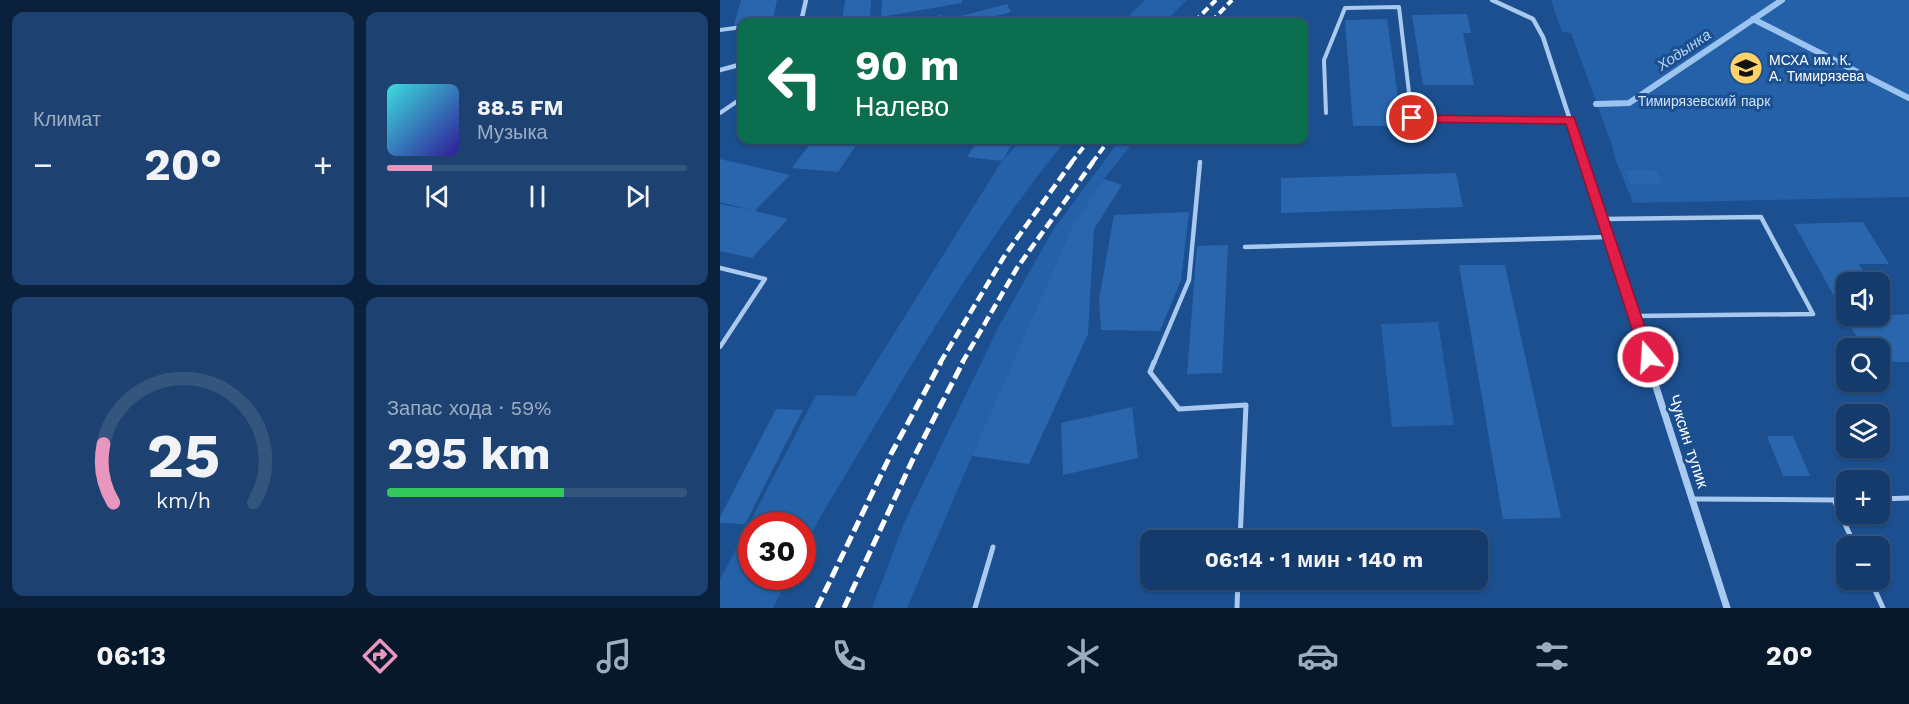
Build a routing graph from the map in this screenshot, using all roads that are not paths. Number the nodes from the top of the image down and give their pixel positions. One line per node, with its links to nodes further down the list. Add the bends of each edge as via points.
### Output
1 (806, 0): 3 (street)
2 (1492, 0): 11 (street, Чуксин тупик, via 1533,19 1544,37)
3 (802, 18)
4 (738, 28): 5 (lane)
5 (720, 30)
6 (738, 64): 7 (street)
7 (720, 70)
8 (738, 101): 9 (lane)
9 (720, 113)
10 (1326, 113): 11 (lane, via 1324,60 1345,8 1399,7 1412,118)
11 (1570, 120): 13 (street, Чуксин тупик)
12 (1200, 162): 23 (lane, via 1189,280 1150,372 1179,409 1246,405)
13 (1603, 219): 14 (street, Чуксин тупик); 17 (lane, via 1761,217 1813,314)
14 (1609, 237): 15 (lane); 17 (street, Чуксин тупик)
15 (1245, 246)
16 (720, 268): 18 (lane, via 765,279)
17 (1635, 316): 21 (street, Чуксин тупик)
18 (720, 346)
19 (1909, 498): 20 (lane)
20 (1890, 499)
21 (1694, 500): 22 (lane); 30 (street, Чуксин тупик)
22 (1834, 500): 24 (lane)
23 (1240, 530)
24 (1850, 536)
25 (993, 547): 28 (lane)
26 (1238, 590): 29 (lane)
27 (1875, 590): 31 (lane)
28 (975, 608)
29 (1237, 608)
30 (1728, 608)
31 (1883, 608)

